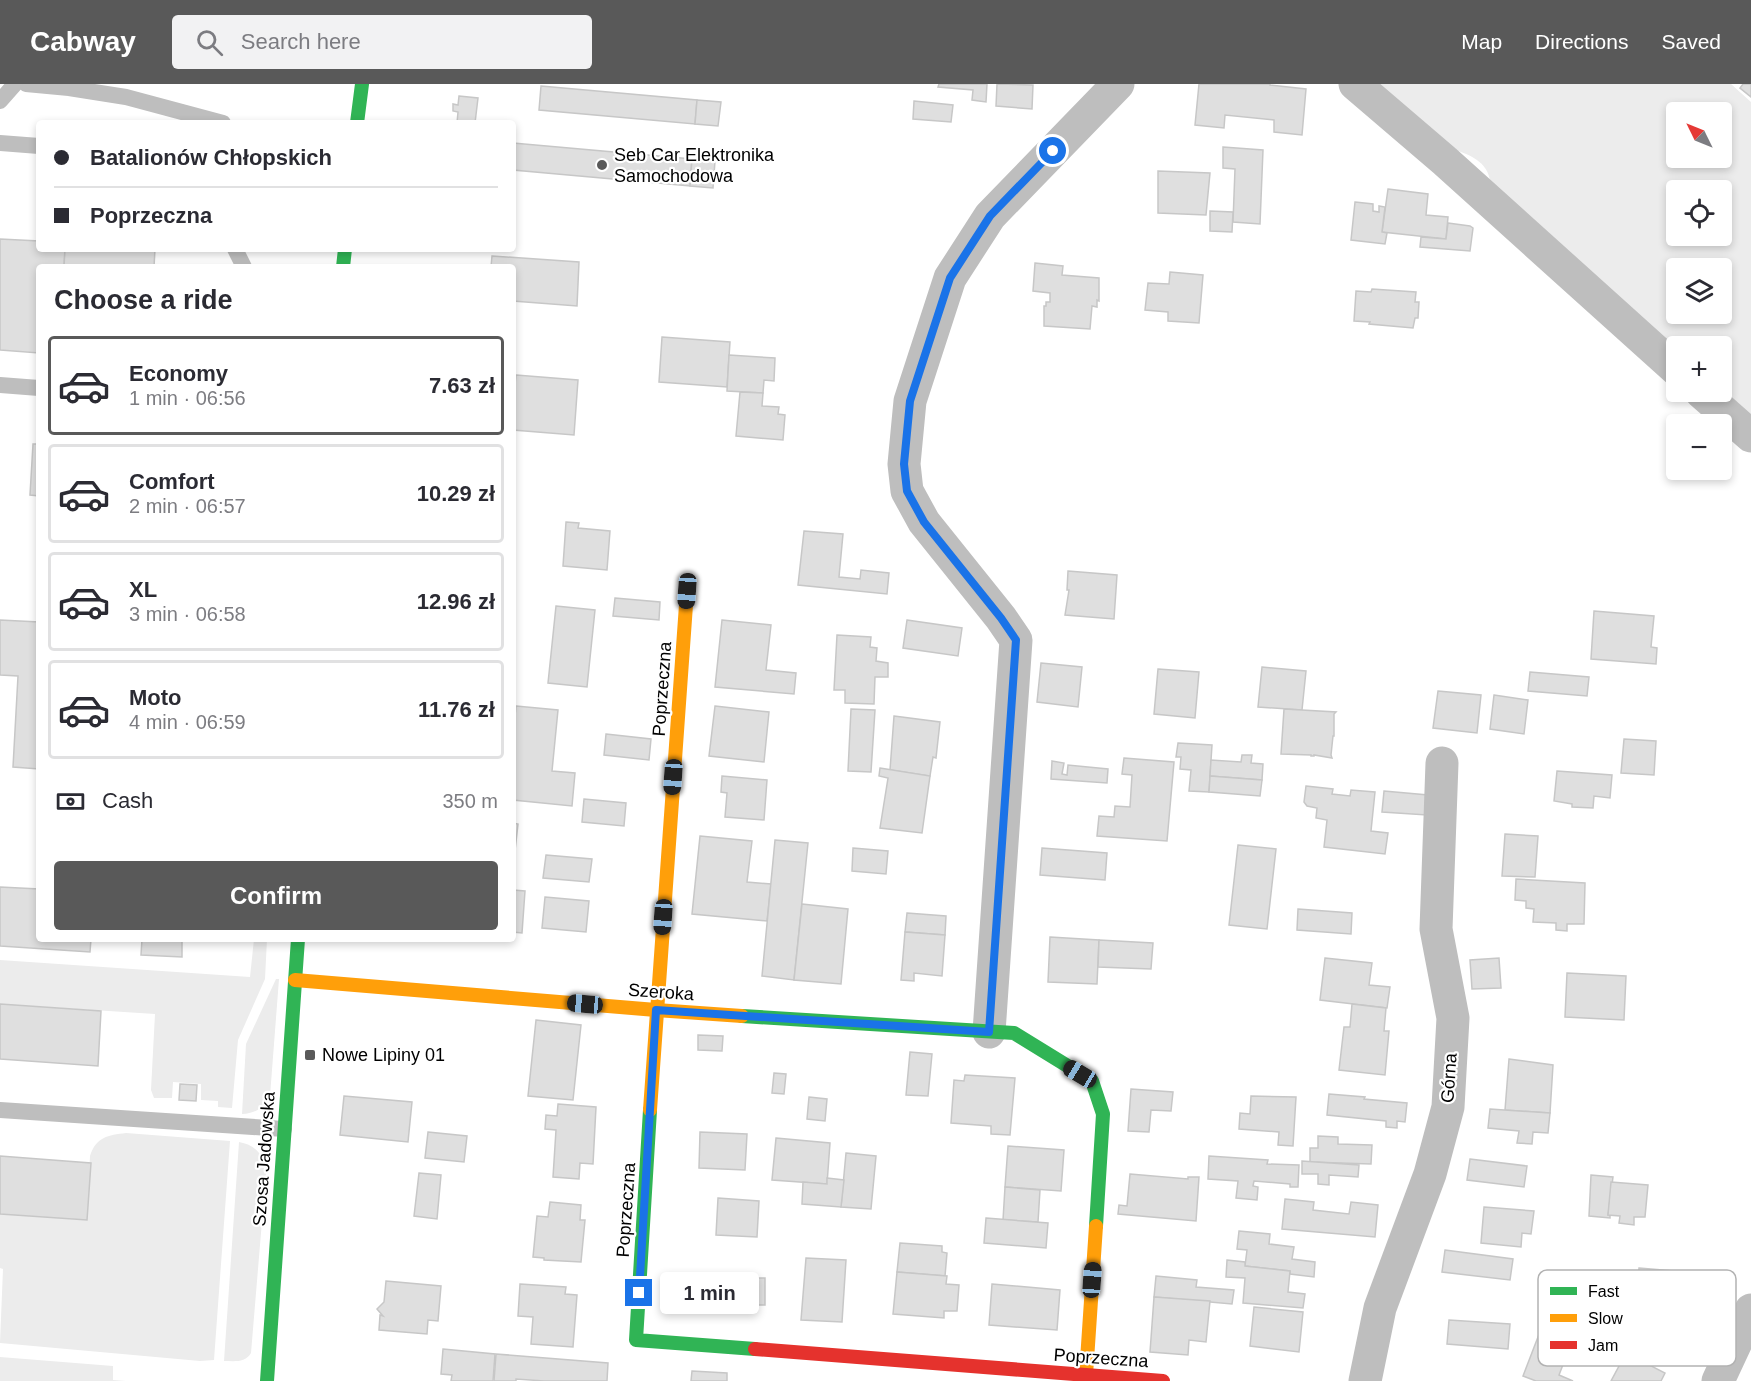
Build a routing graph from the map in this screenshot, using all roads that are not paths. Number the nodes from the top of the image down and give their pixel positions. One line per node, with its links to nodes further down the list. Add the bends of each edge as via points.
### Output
1 (15, 84): 7 (lane)
2 (26, 84): 6 (lane)
3 (363, 84): 9 (street)
4 (1118, 84): 22 (street, via 990,216 950,278 910,401 904,464 907,491 924,522 1016,640)
5 (1355, 84): 12 (street)
6 (119, 90): 8 (lane)
7 (0, 101)
8 (214, 120)
9 (357, 120)
10 (0, 143): 11 (lane)
11 (36, 146)
12 (1666, 360)
13 (0, 385): 14 (lane)
14 (36, 388)
15 (1712, 402): 16 (street)
16 (1751, 436)
17 (687, 591): 21 (street, Poprzeczna)
18 (1442, 763): 32 (street, Górna, via 1436,929 1453,1018 1448,1107 1430,1174 1380,1308)
19 (297, 942): 20 (street, Szosa Jadowska)
20 (294, 980): 21 (street, Szeroka); 24 (street, Szosa Jadowska)
21 (656, 1010): 22 (street, Szeroka); 28 (street, Poprzeczna, via 636,1340)
22 (989, 1032): 28 (street, Szeroka, via 1014,1033 1092,1081 1103,1114)
23 (0, 1110): 24 (lane)
24 (284, 1130): 30 (street, Szosa Jadowska)
25 (1751, 1310): 26 (street)
26 (1736, 1342)
27 (1725, 1366): 33 (street)
28 (1086, 1376): 29 (street, Poprzeczna)
29 (1107, 1379): 31 (street, Poprzeczna)
30 (267, 1381)
31 (1163, 1381)
32 (1365, 1381)
33 (1718, 1381)

